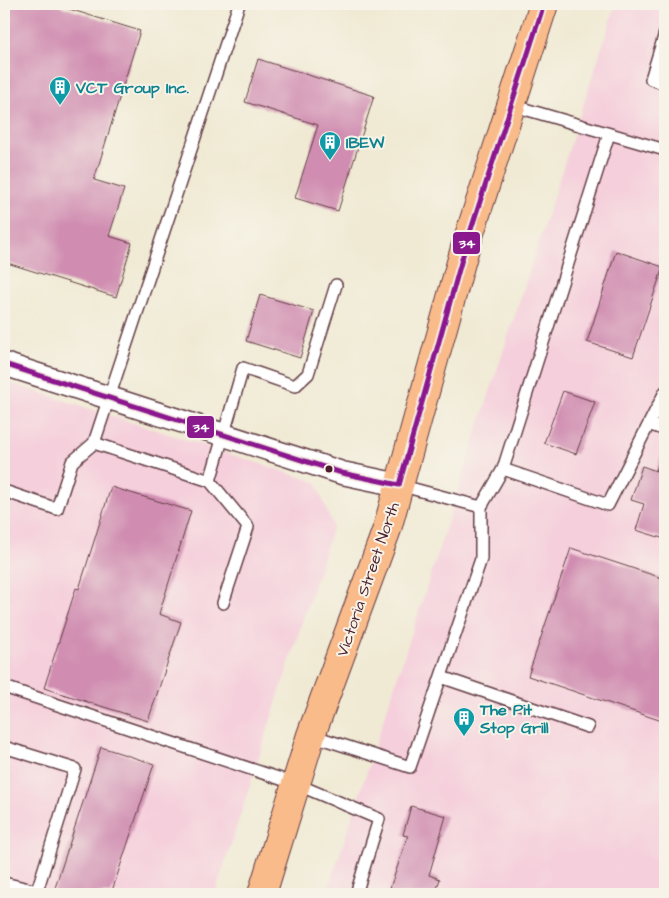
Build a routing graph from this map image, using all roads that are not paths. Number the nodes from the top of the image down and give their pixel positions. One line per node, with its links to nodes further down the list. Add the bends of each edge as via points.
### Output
1 (239, 4): 11 (lane)
2 (544, 4): 5 (main road, Victoria Street North)
3 (665, 33): 4 (lane, via 651,79)
4 (665, 84)
5 (511, 105): 6 (lane); 18 (main road, Victoria Street North, via 465,248)
6 (609, 134): 7 (lane); 16 (lane)
7 (665, 150)
8 (336, 285): 14 (lane, via 308,374 294,386 243,368)
9 (4, 364): 11 (street)
10 (665, 392): 12 (lane)
11 (108, 397): 14 (street); 15 (lane)
12 (649, 424): 13 (lane); 16 (lane, via 608,505)
13 (665, 430)
14 (223, 434): 17 (lane); 18 (street, via 342,473)
15 (94, 443): 17 (lane); 19 (lane, via 72,462 57,509)
16 (503, 469): 20 (lane)
17 (210, 481): 21 (lane, via 248,527)
18 (399, 486): 20 (lane); 25 (main road, Victoria Street North, via 387,528)
19 (4, 491)
20 (481, 507): 22 (lane, via 481,559)
21 (223, 603)
22 (441, 677): 24 (lane); 25 (lane, via 410,767)
23 (4, 687): 27 (lane)
24 (588, 727)
25 (311, 735): 27 (main road, Victoria Street North)
26 (4, 747): 28 (lane, via 75,769 37,891)
27 (296, 784): 29 (main road, Victoria Street North); 30 (lane, via 379,819)
28 (4, 883)
29 (262, 894)
30 (356, 894)

